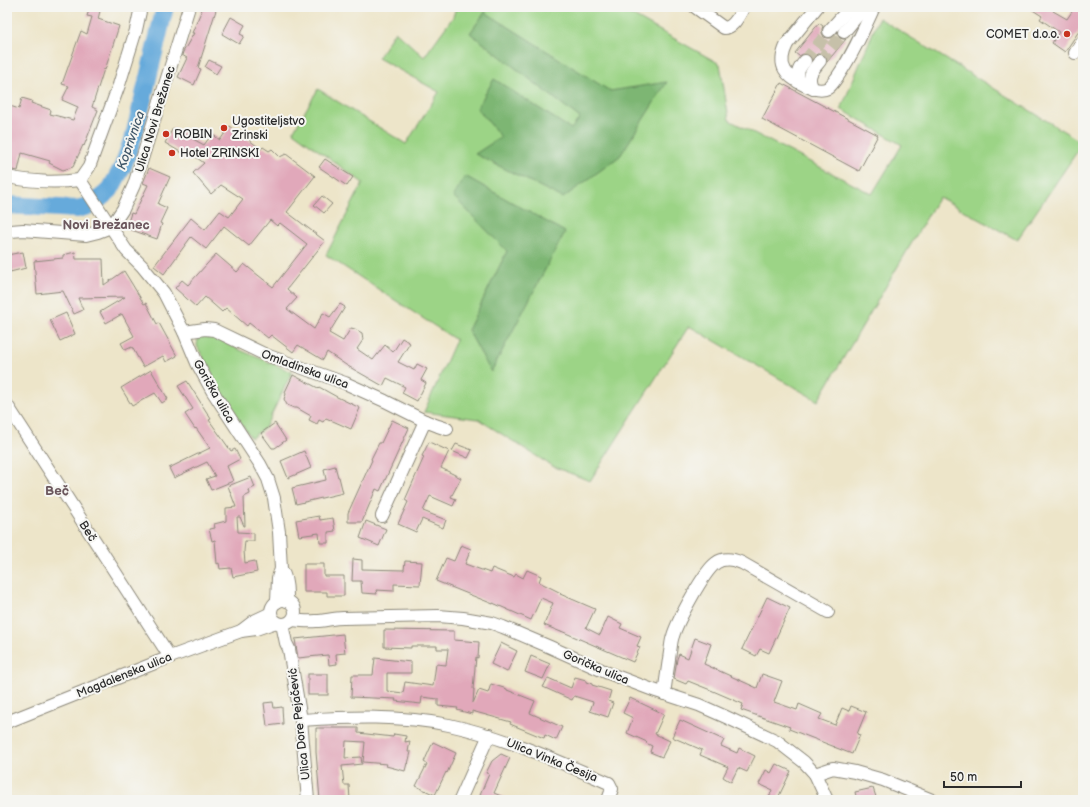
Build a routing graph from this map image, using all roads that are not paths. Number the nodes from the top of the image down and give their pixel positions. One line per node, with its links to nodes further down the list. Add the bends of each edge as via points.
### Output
1 (141, 7): 18 (street, via 117,92)
2 (189, 7): 19 (street, Ulica Novi Brežanec, via 134,186 123,210)
3 (695, 7): 4 (street, via 724,28 732,24)
4 (744, 7)
5 (817, 7): 15 (street, via 784,49 782,59 785,70)
6 (853, 7): 9 (street)
7 (868, 7): 10 (street)
8 (874, 7): 16 (street, via 854,49 834,81 824,89)
9 (829, 31)
10 (844, 32)
11 (1083, 41): 12 (street)
12 (1075, 53)
13 (805, 61): 15 (street, via 799,68)
14 (820, 61): 16 (street, via 810,75)
15 (799, 82): 16 (street)
16 (813, 89)
17 (7, 177): 18 (street, via 38,182)
18 (82, 184): 19 (street, Gorička ulica)
19 (111, 227): 20 (street, via 86,235 23,230); 21 (street, Gorička ulica, via 126,250 164,293)
20 (7, 233)
21 (184, 332): 23 (street, Omladinska ulica, via 214,330 266,355 345,383); 27 (street, Gorička ulica, via 213,392 268,479 274,498 279,532 281,569 278,578)
22 (7, 405): 28 (street, Beč)
23 (425, 421): 24 (street, Omladinska ulica); 25 (street)
24 (447, 429)
25 (382, 516)
26 (828, 612): 29 (street, via 734,559 721,560 707,572 676,627 672,637)
27 (284, 614): 28 (street, Magdalenska ulica, via 254,621 241,630); 29 (street, Gorička ulica, via 331,619 438,616 492,623); 30 (street, Ulica Dore Pejačević, via 292,641 289,649)
28 (170, 657): 31 (street, Magdalenska ulica)
29 (664, 694): 33 (street, Gorička ulica, via 726,717 777,741)
30 (301, 720): 32 (street, Ulica Vinka Česija, via 348,717 399,718 448,725); 35 (street, Ulica Dore Pejačević)
31 (7, 722)
32 (489, 735): 34 (street, Ulica Vinka Česija, via 609,783); 36 (street)
33 (815, 774): 37 (street, Gorička ulica); 38 (street, via 833,768 855,772 883,780)
34 (610, 795)
35 (308, 800)
36 (460, 800)
37 (827, 800)
38 (932, 800)

